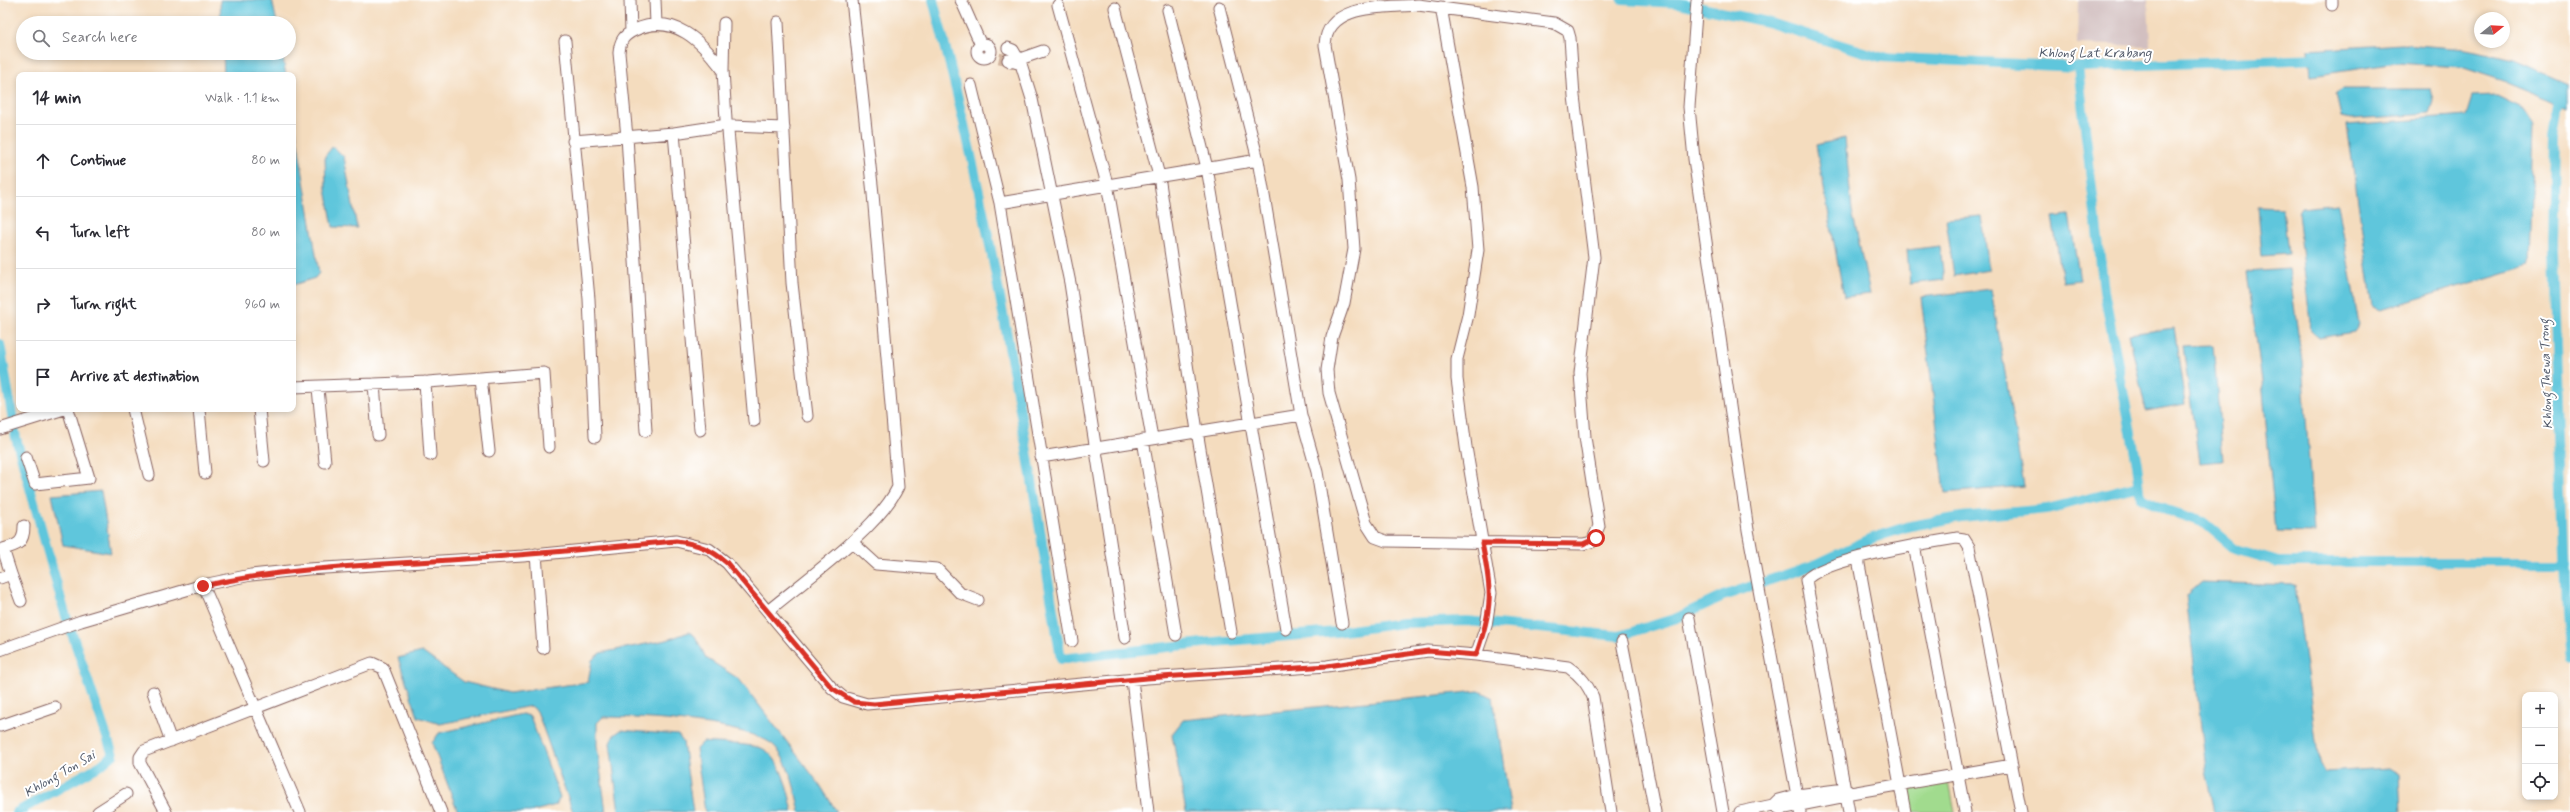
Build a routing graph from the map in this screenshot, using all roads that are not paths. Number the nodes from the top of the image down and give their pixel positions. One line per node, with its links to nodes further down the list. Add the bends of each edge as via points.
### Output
1 (630, 0): 14 (street)
2 (655, 0): 13 (street)
3 (852, 0): 63 (street, via 873,194 898,487 893,498)
4 (961, 0): 17 (street)
5 (1697, 0): 96 (street, via 1689,107 1694,159 1748,530)
6 (1058, 5): 28 (street)
7 (1219, 7): 25 (street)
8 (1441, 7): 64 (street, via 1472,187 1478,250 1468,315 1457,359 1457,379); 64 (street, via 1418,5 1356,11 1336,20 1325,33 1349,180 1354,249 1344,303 1332,337 1327,370 1329,393 1366,523 1375,537 1386,541); 64 (street, via 1554,23 1568,31 1594,257 1580,373 1585,437 1598,517 1598,533 1592,542 1583,544)
9 (1115, 8): 27 (street)
10 (1168, 10): 26 (street)
11 (778, 22): 21 (street)
12 (724, 23): 18 (street)
13 (656, 24): 14 (street); 18 (street, via 685,31 702,44)
14 (631, 32): 23 (street, via 622,39 619,53)
15 (565, 41): 24 (street)
16 (1043, 51): 17 (street)
17 (1002, 55): 29 (street, via 1032,99)
18 (723, 70): 20 (street)
19 (971, 85): 30 (street)
20 (727, 126): 21 (street); 22 (street); 43 (street)
21 (784, 128): 42 (street, via 792,283)
22 (674, 132): 23 (street); 46 (street)
23 (627, 137): 24 (street); 47 (street)
24 (573, 141): 50 (street, via 589,299)
25 (1258, 160): 26 (street); 41 (street)
26 (1207, 168): 27 (street); 44 (street)
27 (1159, 176): 28 (street); 48 (street)
28 (1107, 184): 29 (street); 51 (street)
29 (1051, 193): 30 (street); 53 (street, via 1070,283)
30 (1000, 203): 57 (street)
31 (481, 378): 32 (street); 52 (street, via 544,373); 54 (street)
32 (424, 382): 33 (street); 55 (street)
33 (374, 384): 35 (street); 49 (street)
34 (296, 387): 35 (street)
35 (318, 388): 59 (street)
36 (54, 412): 45 (street)
37 (64, 412): 56 (street, via 89,478 35,484)
38 (134, 412): 61 (street)
39 (199, 412): 60 (street)
40 (259, 412): 58 (street)
41 (1301, 415): 44 (street); 75 (street, via 1317,472)
42 (806, 416)
43 (754, 421)
44 (1251, 422): 48 (street); 76 (street)
45 (0, 429)
46 (700, 430)
47 (646, 431)
48 (1197, 431): 51 (street); 77 (street)
49 (378, 435)
50 (595, 437)
51 (1147, 439): 53 (street); 78 (street)
52 (549, 447)
53 (1096, 447): 57 (street); 79 (street)
54 (489, 451)
55 (430, 454)
56 (26, 457)
57 (1041, 457): 80 (street)
58 (264, 461)
59 (326, 462)
60 (205, 473)
61 (149, 475)
62 (24, 526): 68 (street, via 24,538 18,546 3,550)
63 (852, 542): 71 (street, via 876,564 937,569 960,593); 73 (street)
64 (1482, 543): 84 (street, via 1489,576 1490,611)
65 (1914, 545): 67 (street); 91 (street, via 1958,538 1964,539 1969,547); 92 (street)
66 (536, 554): 70 (street, via 308,569 251,575); 73 (street, via 676,541 696,544 709,548 722,559); 82 (street)
67 (1858, 559): 93 (street); 94 (street, via 1812,573 1806,580)
68 (11, 574): 69 (street); 72 (street)
69 (0, 578)
70 (203, 586): 83 (street, via 81,622); 88 (street)
71 (978, 600)
72 (21, 601)
73 (768, 611): 85 (street, via 832,688 843,697 867,704)
74 (1689, 618): 104 (street)
75 (1342, 623)
76 (1286, 629)
77 (1231, 632)
78 (1176, 635)
79 (1126, 638)
80 (1072, 641)
81 (1622, 642): 103 (street)
82 (543, 648)
83 (0, 650)
84 (1476, 655): 85 (street, via 1428,651 1327,666); 102 (street, via 1558,665 1579,675 1588,685 1593,697)
85 (1132, 680): 101 (street)
86 (153, 692): 90 (street)
87 (55, 707): 89 (street)
88 (255, 708): 90 (street); 99 (street); 100 (street, via 367,664 379,665 383,668)
89 (0, 725)
90 (171, 741): 98 (street, via 144,751 140,759)
91 (2012, 765): 92 (street); 109 (street)
92 (1957, 776): 93 (street); 108 (street)
93 (1900, 785): 94 (street); 107 (street)
94 (1848, 793): 96 (street); 106 (street)
95 (126, 794): 97 (street)
96 (1799, 804): 105 (street, via 1778,800 1773,805)
97 (98, 812)
98 (166, 812)
99 (300, 812)
100 (441, 812)
101 (1148, 812)
102 (1611, 812)
103 (1655, 812)
104 (1723, 812)
105 (1740, 812)
106 (1849, 812)
107 (1905, 812)
108 (1965, 812)
109 (2021, 812)

